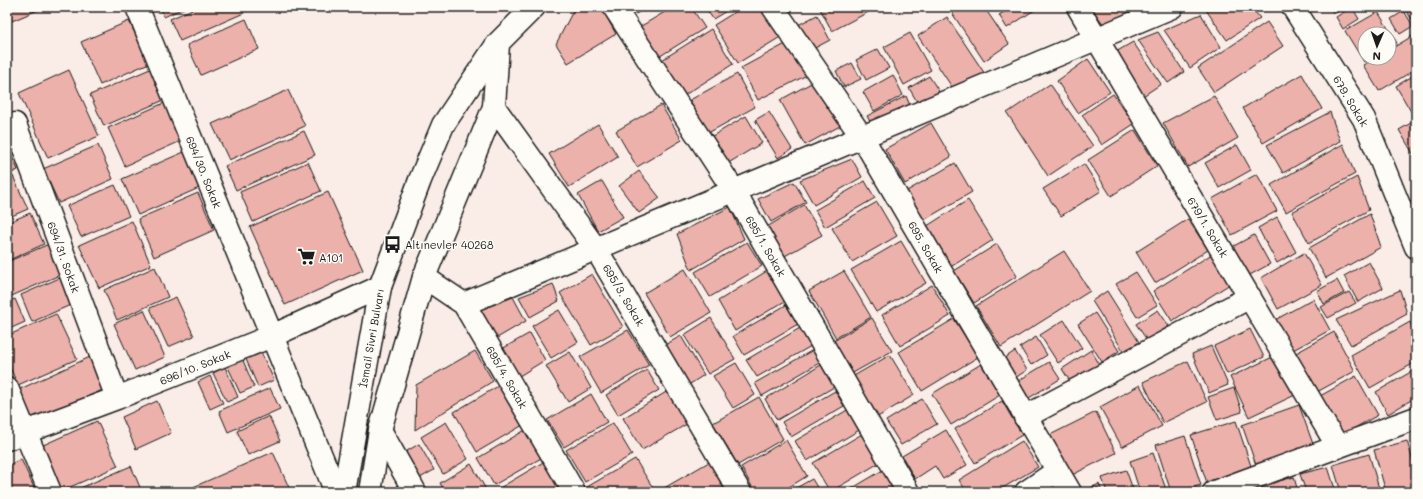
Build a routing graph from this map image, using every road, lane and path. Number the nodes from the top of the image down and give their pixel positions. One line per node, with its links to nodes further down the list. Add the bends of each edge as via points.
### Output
1 (137, 7): 20 (street, 694/30. Sokak)
2 (534, 7): 9 (street, İsmail Sivri Bulvarı)
3 (614, 7): 13 (street, 695/1. Sokak)
4 (774, 7): 12 (street, 695. Sokak)
5 (1078, 7): 8 (street, 679/1. Sokak)
6 (1172, 7): 8 (street)
7 (1292, 7): 14 (street, 679. Sokak, via 1364,119)
8 (1097, 39): 12 (street); 18 (street, 679/1. Sokak)
9 (498, 43): 10 (street); 17 (street, İsmail Sivri Bulvarı, via 443,125)
10 (494, 107): 15 (street, 695/3. Sokak); 16 (street)
11 (7, 127): 22 (street, 694/31. Sokak, via 15,124)
12 (862, 137): 13 (street); 23 (street, 695. Sokak)
13 (734, 191): 15 (street); 36 (street, 695/1. Sokak)
14 (1416, 247)
15 (596, 249): 19 (street); 35 (street, 695/3. Sokak)
16 (424, 277): 19 (street, 695/4. Sokak); 25 (street)
17 (380, 287): 20 (street, 696/10. Sokak); 31 (street, İsmail Sivri Bulvarı)
18 (1250, 297): 23 (street); 27 (street, 679/1. Sokak)
19 (464, 304): 34 (street, 695/4. Sokak)
20 (272, 336): 22 (street, 696/10. Sokak); 30 (street, 694/30. Sokak)
21 (7, 388): 26 (street)
22 (117, 398): 26 (street, 696/10. Sokak)
23 (1025, 416): 28 (street, 695. Sokak)
24 (1416, 418): 27 (street)
25 (380, 430): 32 (street); 33 (street)
26 (16, 436): 29 (street)
27 (1338, 447): 39 (street)
28 (1057, 471): 37 (street); 38 (street, 695. Sokak)
29 (50, 492)
30 (336, 492)
31 (344, 492)
32 (370, 492)
33 (415, 492)
34 (574, 492)
35 (740, 492)
36 (908, 492)
37 (1026, 492)
38 (1070, 492)
39 (1214, 492)

